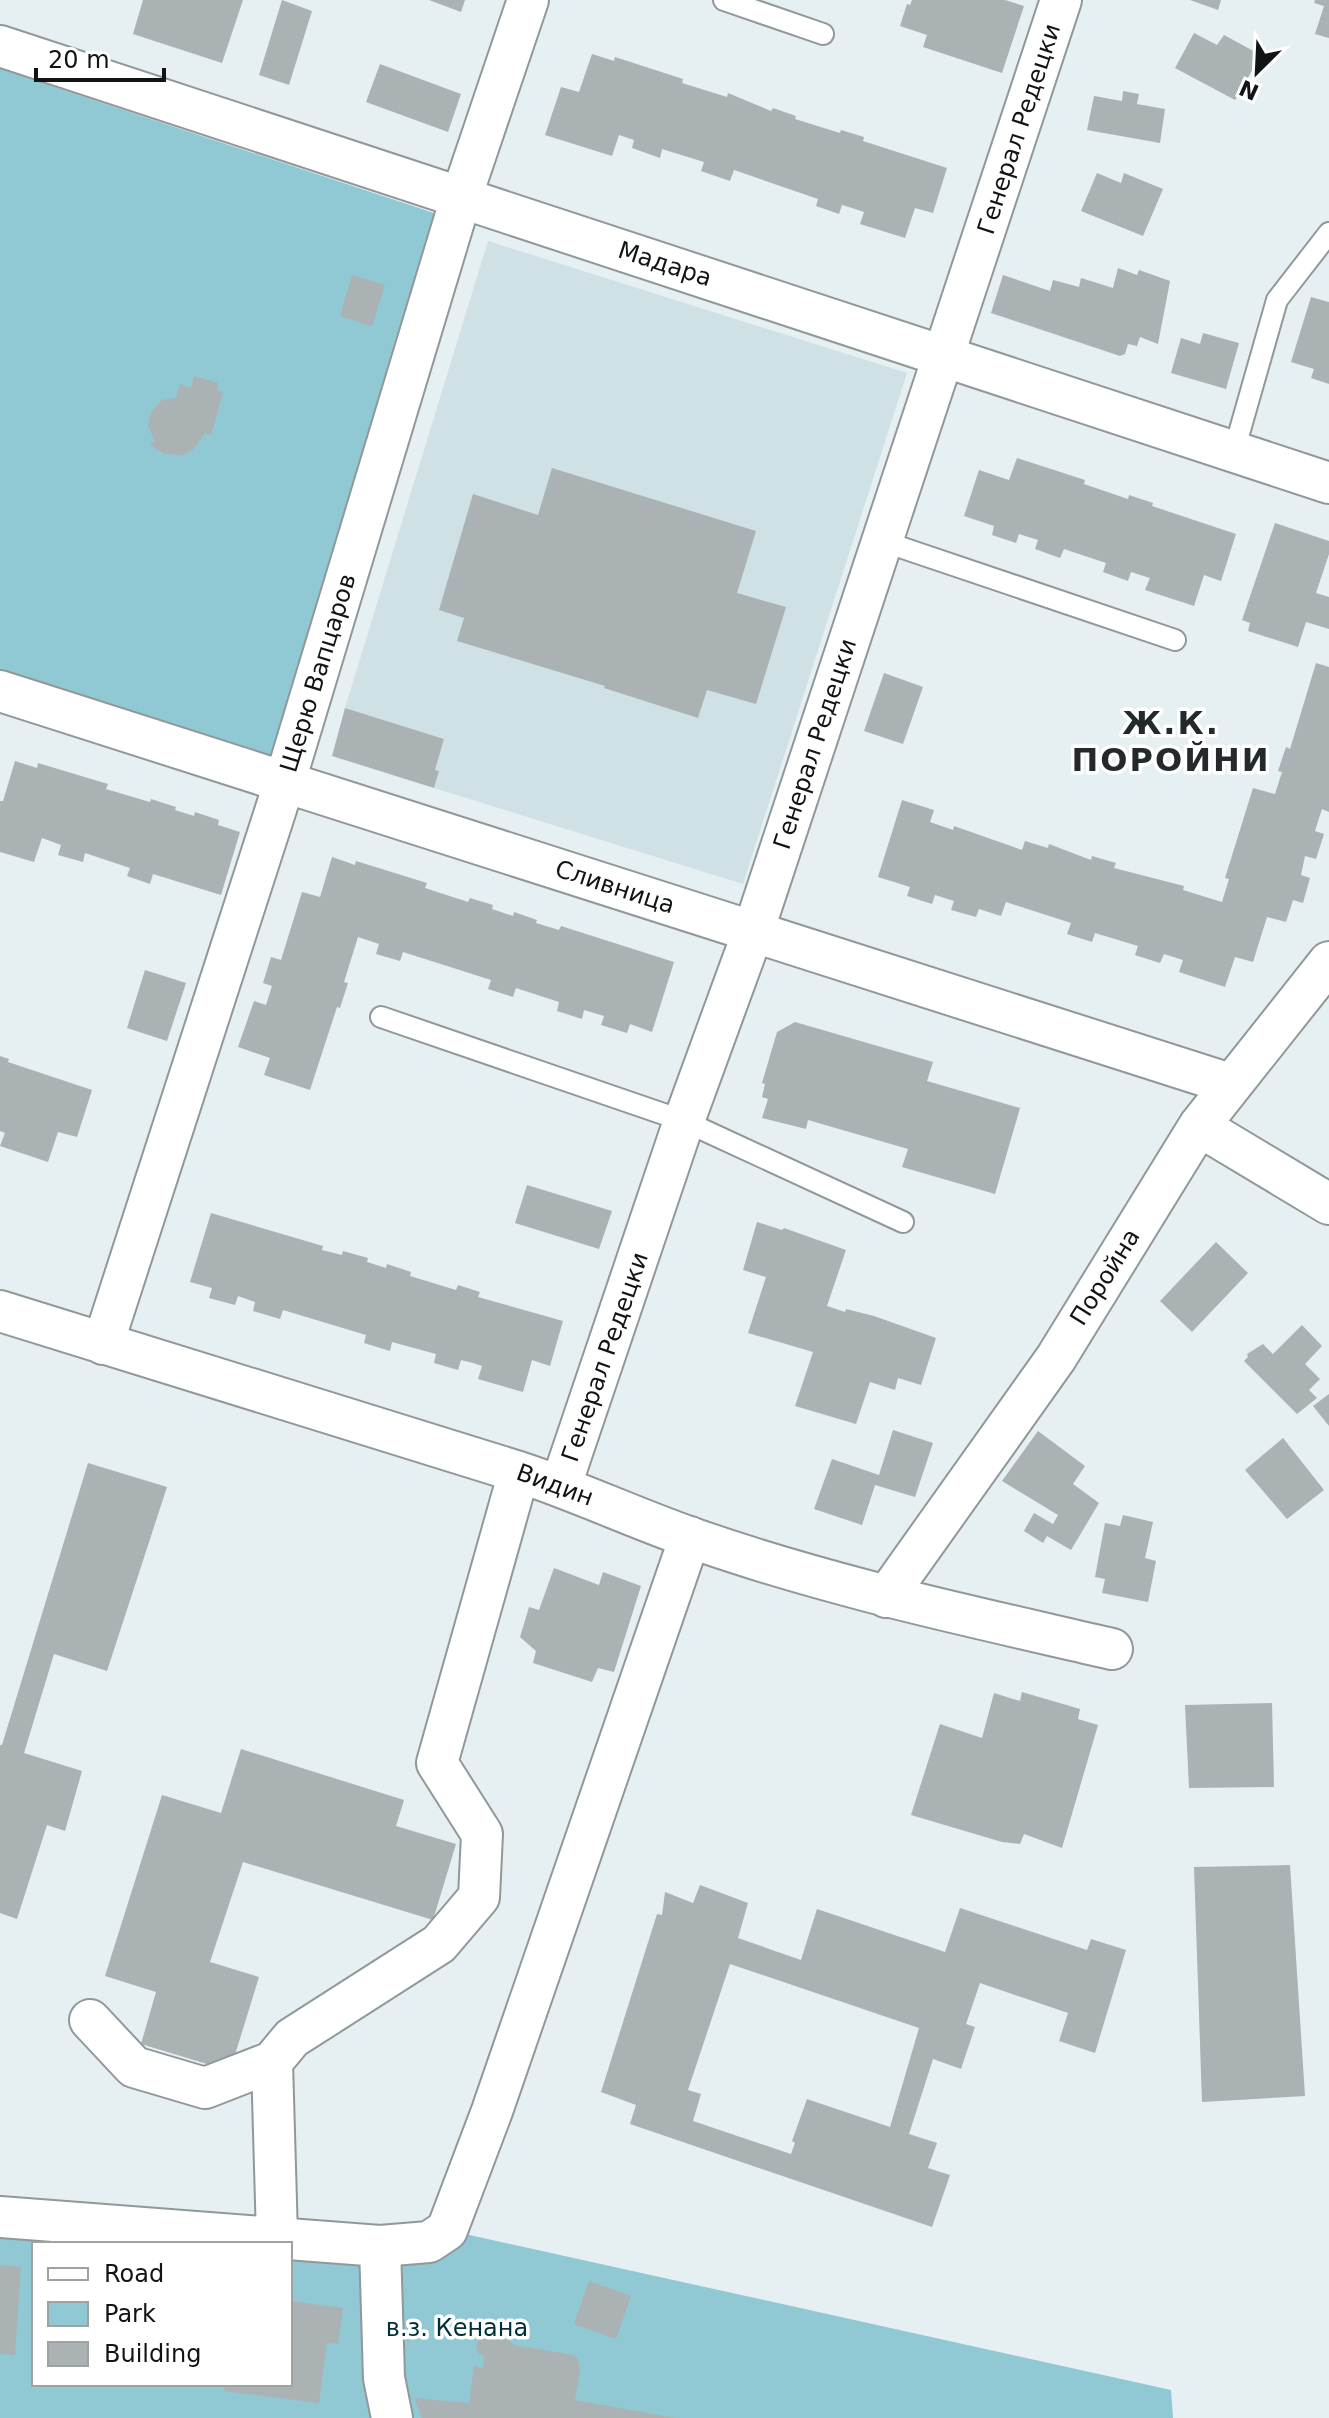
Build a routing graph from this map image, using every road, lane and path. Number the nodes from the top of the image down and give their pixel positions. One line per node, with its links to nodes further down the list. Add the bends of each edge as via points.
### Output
1 (528, 0): 6 (street, Щерю Вапцаров)
2 (724, 0): 4 (lane)
3 (1061, 0): 8 (street, Генерал Редецки)
4 (823, 34)
5 (0, 46): 6 (street, Мадара)
6 (461, 198): 8 (street, Мадара); 14 (street, Щерю Вапцаров)
7 (1329, 233): 9 (lane, via 1277,300)
8 (945, 356): 9 (street, Мадара); 11 (street, Генерал Редецки)
9 (1234, 451): 10 (street, Мадара)
10 (1329, 483)
11 (882, 541): 12 (lane); 15 (street, Генерал Редецки)
12 (1175, 640)
13 (0, 691): 14 (street, Сливница)
14 (285, 781): 15 (street, Сливница); 24 (street, Щерю Вапцаров)
15 (753, 932): 18 (street, Сливница); 19 (street, Генерал Редецки)
16 (1329, 962): 18 (street, Поройна)
17 (381, 1017): 19 (lane)
18 (1230, 1084): 20 (street, Поройна)
19 (684, 1121): 22 (lane); 26 (street, Генерал Редецки)
20 (1199, 1126): 21 (street); 28 (street, Поройна, via 1056,1358)
21 (1329, 1204)
22 (903, 1222)
23 (0, 1311): 24 (street, Видин)
24 (103, 1344): 25 (street, Видин)
25 (519, 1472): 26 (street, Видин); 31 (street, via 437,1763 482,1834 479,1897 439,1944 292,2038)
26 (561, 1485): 27 (street, Видин)
27 (690, 1537): 28 (street, Видин); 34 (street, via 447,2230 429,2242)
28 (886, 1597): 29 (street, Видин)
29 (1112, 1649)
30 (90, 2020): 31 (street, via 134,2067 205,2088)
31 (272, 2062): 33 (street)
32 (0, 2217): 33 (street)
33 (277, 2237): 34 (street)
34 (380, 2246): 35 (street, via 384,2378)
35 (392, 2418)

